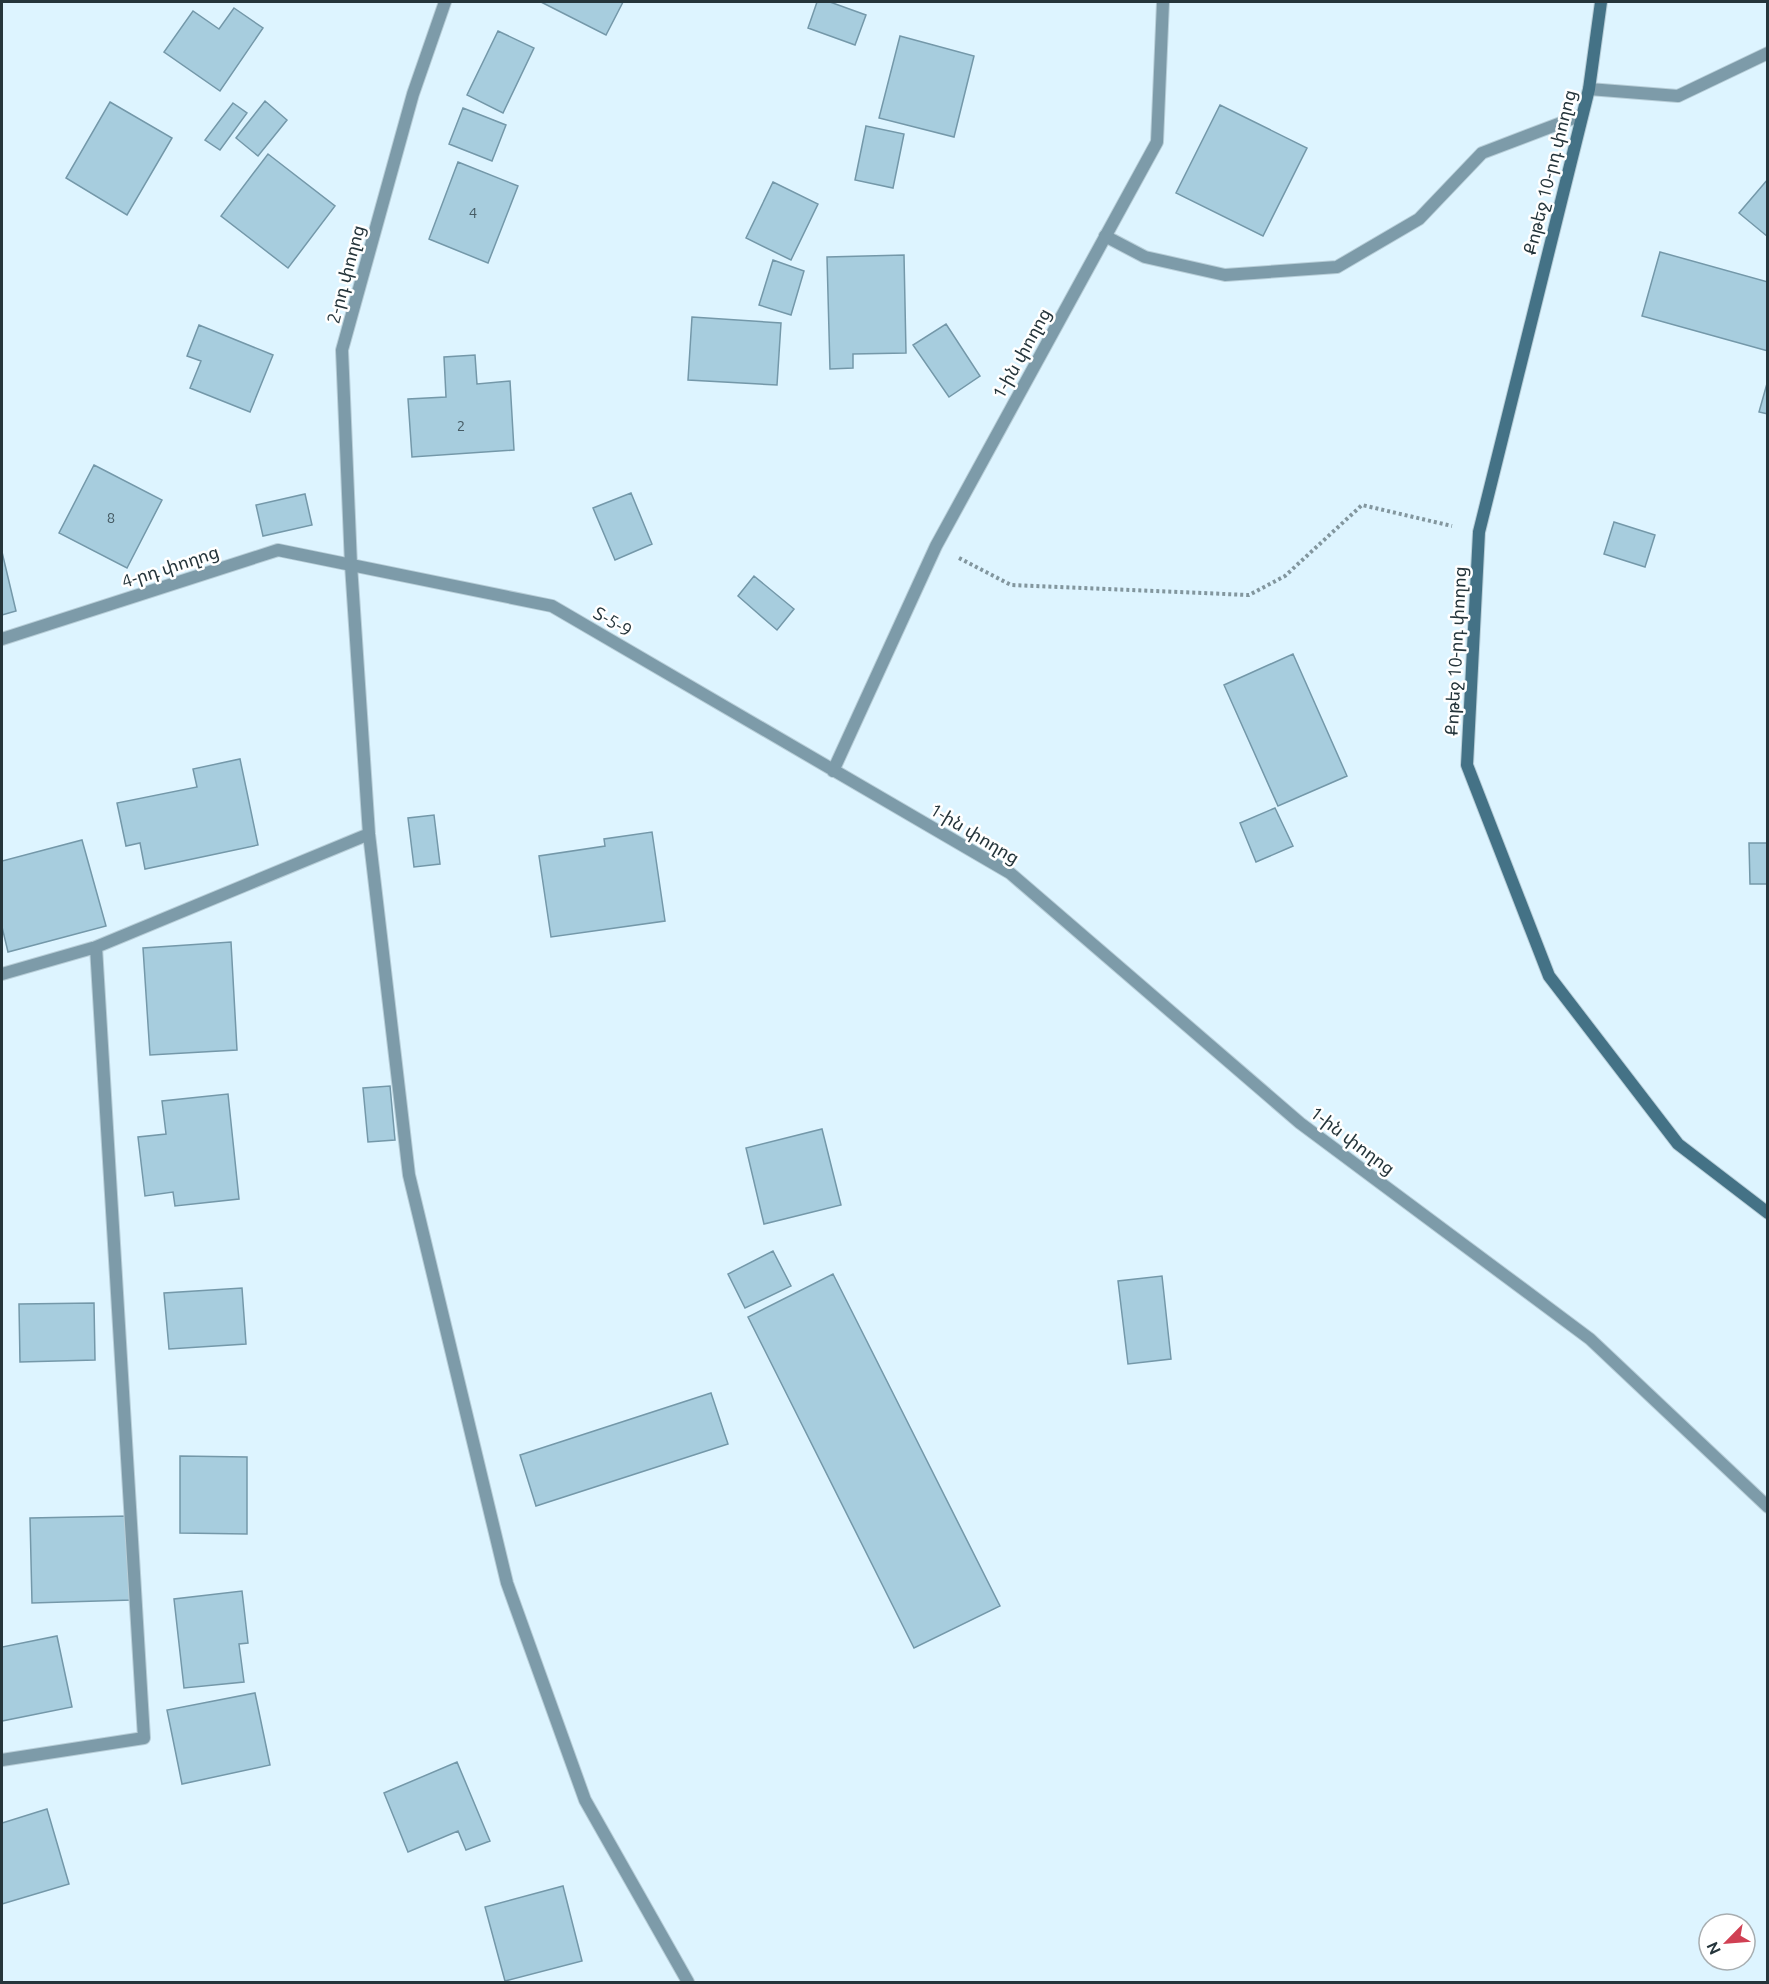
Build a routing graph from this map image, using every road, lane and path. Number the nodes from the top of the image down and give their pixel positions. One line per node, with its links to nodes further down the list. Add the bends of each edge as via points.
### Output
1 (445, 2): 10 (street, 2-րդ փողոց, via 413,94 342,350)
2 (1163, 2): 7 (street, 1-ին փողոց, via 1157,142)
3 (1601, 2): 5 (street, Քոթեջ 10-րդ փողոց)
4 (1767, 53): 5 (street, via 1678,96)
5 (1588, 89): 6 (street, Քոթեջ 10-րդ փողոց)
6 (1582, 115): 7 (street, via 1482,153 1419,219 1337,267 1225,275 1145,257); 8 (street, Քոթեջ 10-րդ փողոց)
7 (1105, 236): 9 (street, 1-ին փողոց)
8 (1479, 532): 9 (path, via 1362,505 1286,576 1249,595 1011,585); 16 (street, Քոթեջ 10-րդ փողոց, via 1467,765 1549,976 1678,1144)
9 (936, 546): 12 (street, 1-ին փողոց)
10 (351, 565): 11 (street, 4-րդ փողոց / Տ-5-9, via 278,550); 12 (street, Տ-5-9 / Տ-5-9, via 552,606); 13 (street, 2-րդ փողոց)
11 (2, 639)
12 (833, 771): 17 (street, 1-ին փողոց / Տ-5-9, via 1010,873 1300,1124 1590,1339)
13 (369, 834): 14 (street); 19 (street, 2-րդ փողոց, via 409,1175 507,1583 585,1800)
14 (96, 947): 15 (street); 18 (street, via 144,1738)
15 (2, 974)
16 (1767, 1213)
17 (1767, 1507)
18 (2, 1760)
19 (688, 1983)

